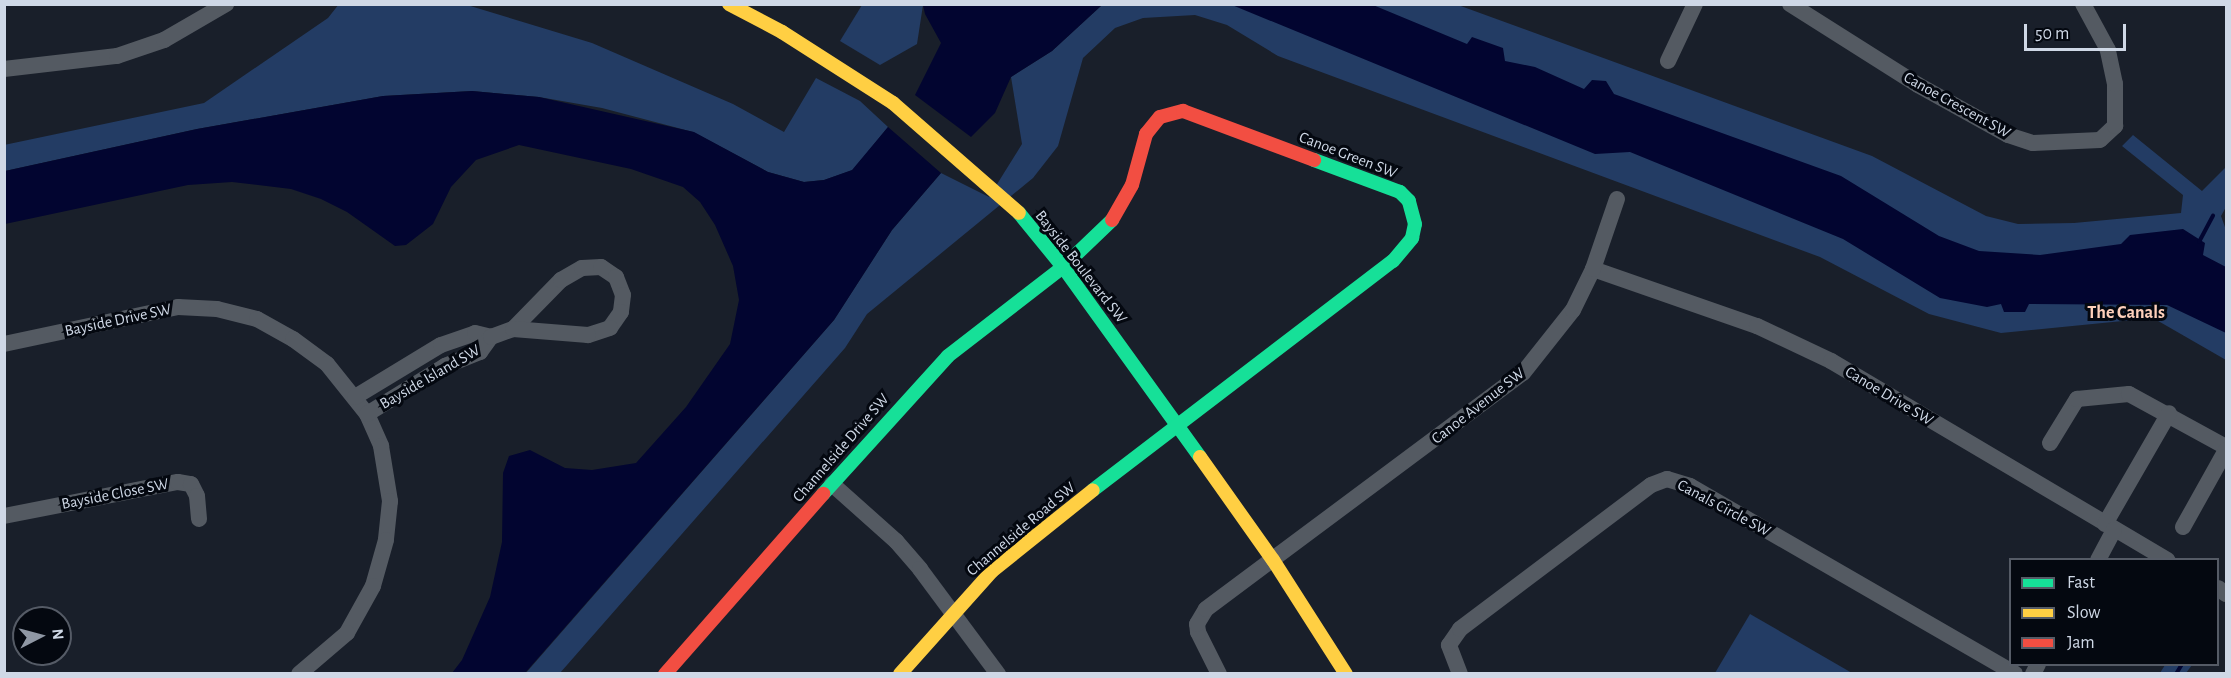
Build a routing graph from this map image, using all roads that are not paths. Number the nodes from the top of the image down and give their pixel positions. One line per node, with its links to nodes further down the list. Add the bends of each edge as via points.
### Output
1 (226, 4): 7 (street, via 164,40 117,56)
2 (729, 4): 9 (street, Bayside Boulevard SW, via 782,32 893,103 1016,210)
3 (1695, 4): 6 (street)
4 (1790, 4): 5 (street, Canoe Crescent SW, via 1833,35 1918,85 2008,135 2033,143 2100,140 2115,126 2115,84 2108,50)
5 (2083, 4)
6 (1668, 61)
7 (4, 69)
8 (1617, 199): 10 (street, Canoe Avenue SW)
9 (1063, 267): 17 (street, Bayside Boulevard SW); 17 (street, Canoe Green SW, via 1111,222 1132,185 1150,125 1171,112 1183,111 1400,192 1409,201 1415,224 1412,238 1394,261); 20 (street, Channelside Drive SW, via 948,356)
10 (1593, 269): 23 (street, Canoe Drive SW, via 1757,326 1831,361); 27 (street, Canoe Avenue SW, via 1573,310 1523,374)
11 (513, 329): 11 (street, Bayside Island SW, via 588,334 610,328 621,312 623,295 616,277 601,267 582,267 561,280); 12 (street, Bayside Island SW)
12 (491, 338): 14 (street, Bayside Island SW, via 475,333 441,345); 16 (street, Bayside Island SW, via 480,351 445,366)
13 (4, 344): 14 (street, Bayside Drive SW, via 178,307 217,309 257,319 293,339 327,364)
14 (355, 397): 16 (street, Bayside Drive SW)
15 (2169, 413): 18 (street, via 2129,394 2077,399); 19 (street); 23 (street)
16 (367, 414): 31 (street, Bayside Drive SW, via 381,446 390,501 386,540 373,586 347,633)
17 (1178, 426): 27 (street, Bayside Boulevard SW); 28 (street, Channelside Road SW, via 1030,538)
18 (2050, 443)
19 (2226, 448): 24 (street)
20 (832, 484): 28 (street, via 896,541); 32 (street, Channelside Drive SW)
21 (4, 516): 22 (street, Bayside Close SW, via 178,482 191,484 197,495)
22 (200, 519)
23 (2110, 527): 25 (street); 26 (street, Canoe Drive SW)
24 (2183, 527)
25 (2098, 558)
26 (2164, 558)
27 (1273, 560): 29 (street, Bayside Boulevard SW); 35 (street, Canoe Avenue SW, via 1200,617 1200,640)
28 (955, 610): 33 (street, Channelside Road SW); 34 (street)
29 (1320, 637): 30 (street, Bayside Boulevard SW); 36 (street, Bayside Boulevard SW)
30 (1326, 670)
31 (299, 674)
32 (665, 674)
33 (900, 674)
34 (998, 674)
35 (1219, 674)
36 (1346, 674)
37 (1460, 674): 38 (street, Canals Circle SW, via 1449,645 1460,629 1644,491 1667,479 1690,486)
38 (2015, 674)

